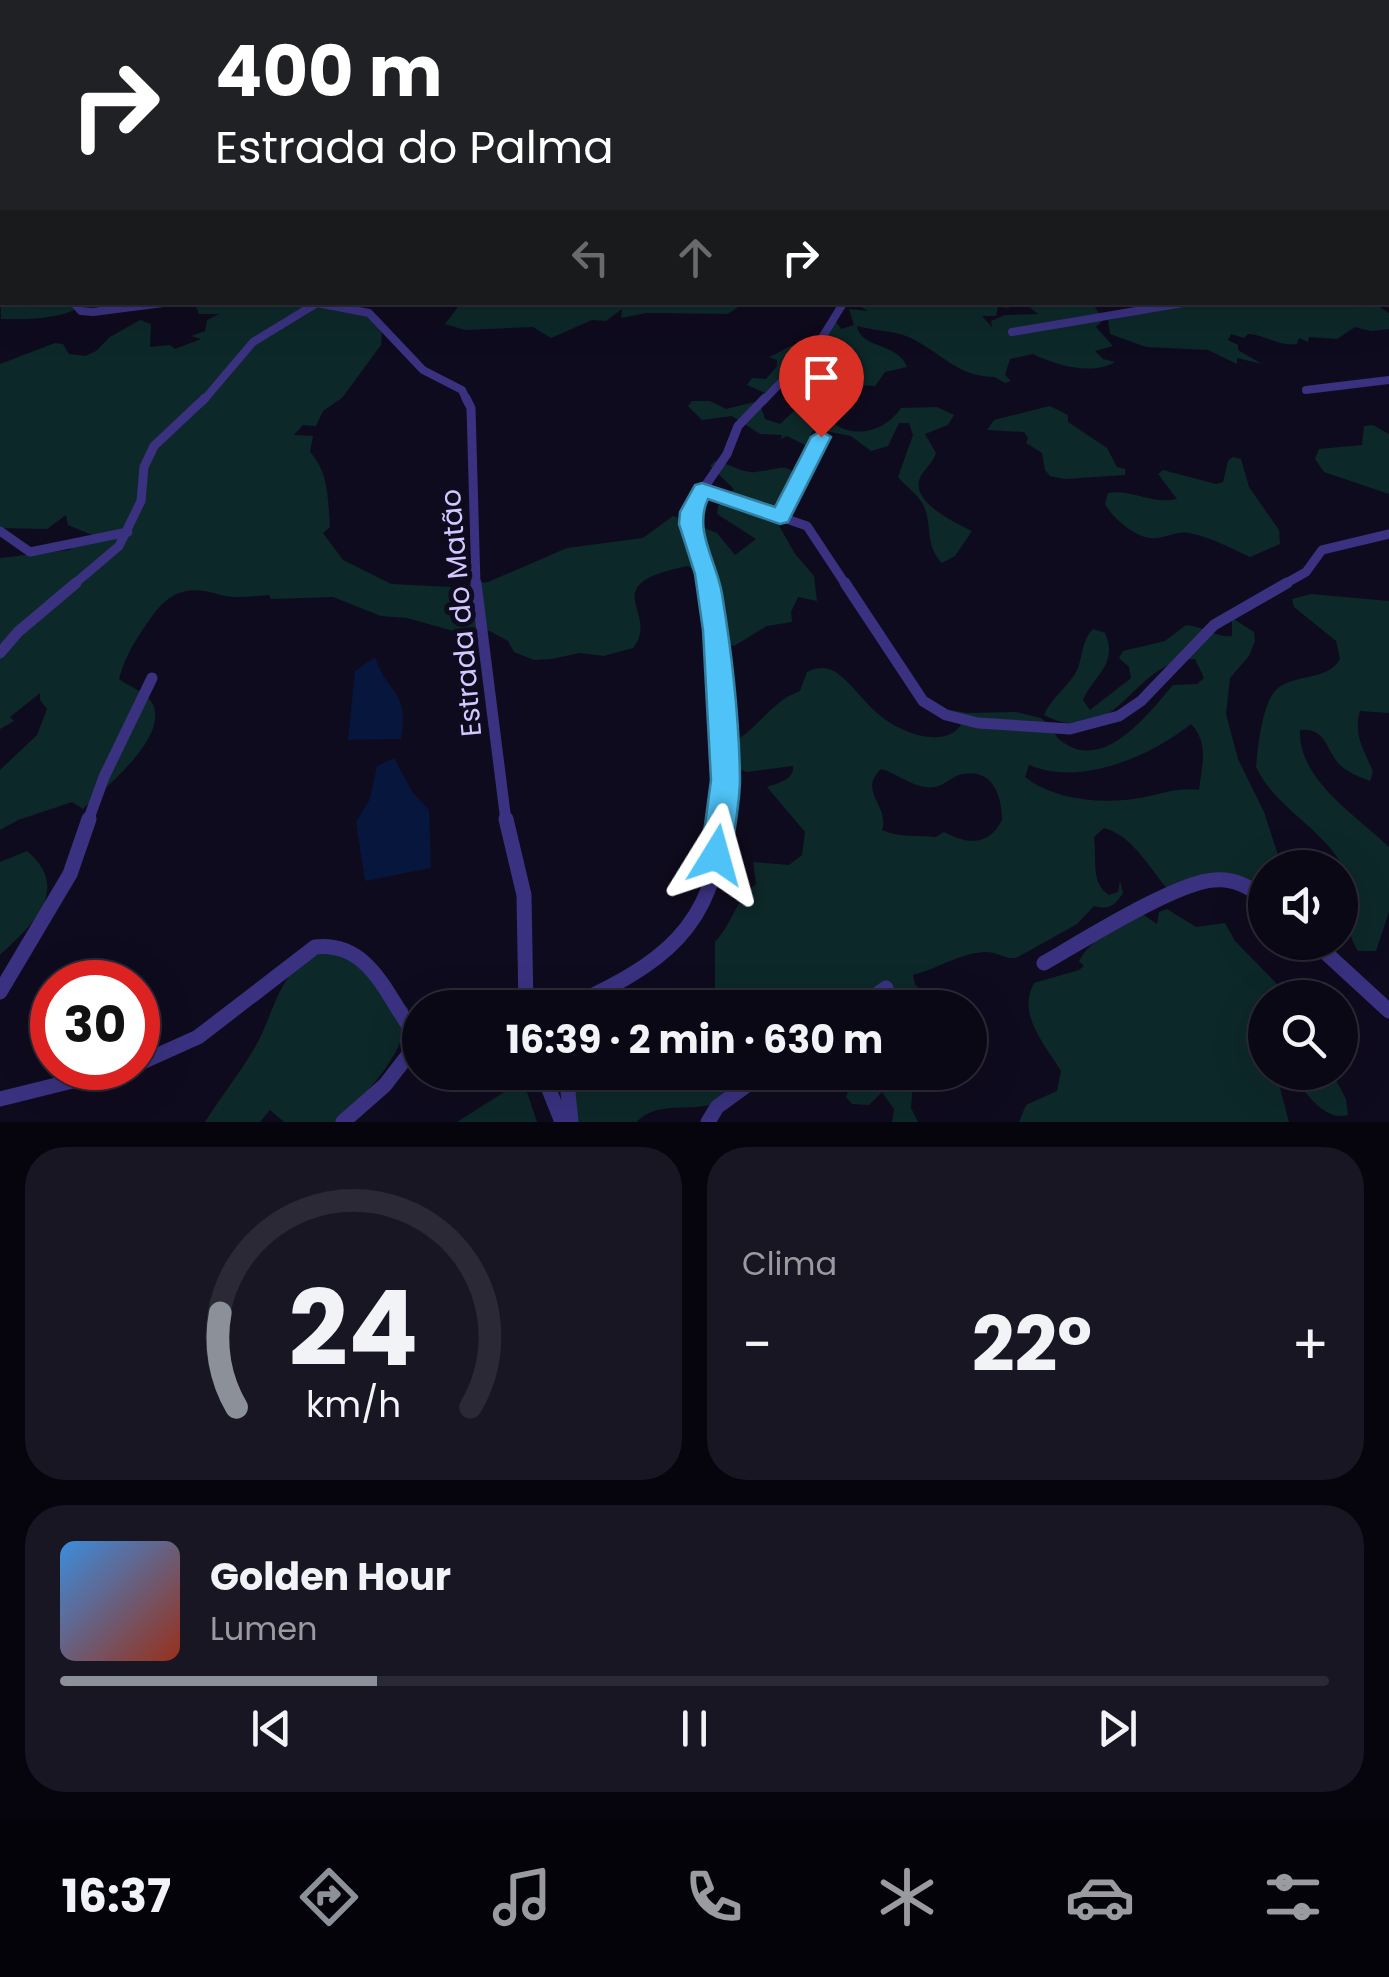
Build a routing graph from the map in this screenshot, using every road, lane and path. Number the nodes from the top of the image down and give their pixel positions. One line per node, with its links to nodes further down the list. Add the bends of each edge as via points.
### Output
1 (75, 305): 2 (street, via 93,312)
2 (148, 305)
3 (319, 305): 14 (street, via 254,342 154,446)
4 (332, 305): 22 (street, Estrada do Matão, via 368,313 424,370 468,398 475,573 504,811 524,896)
5 (842, 305): 11 (street, via 818,344 738,426)
6 (1171, 305): 7 (street)
7 (1012, 332)
8 (1389, 380): 9 (street)
9 (1306, 390)
10 (821, 437): 12 (street)
11 (702, 490): 12 (street); 23 (street, via 690,524 714,608 725,780 710,885 702,911 685,932)
12 (780, 516): 15 (street, via 815,535 923,701 978,723 1070,729 1119,716 1141,702 1214,625 1306,572 1322,550)
13 (0, 531): 14 (street, via 30,552)
14 (128, 532): 16 (street)
15 (1389, 534)
16 (0, 653)
17 (152, 678): 25 (street, via 104,777 70,874)
18 (1248, 887): 20 (street, via 1206,881)
19 (1333, 960): 26 (street)
20 (1044, 964)
21 (886, 988): 24 (street)
22 (526, 990)
23 (605, 990)
24 (883, 990)
25 (0, 992)
26 (1389, 1012)
27 (402, 1021): 28 (street, via 366,959 334,942 315,947 198,1038)
28 (160, 1054)
29 (402, 1067): 35 (street)
30 (36, 1090): 34 (street)
31 (549, 1090): 36 (street)
32 (568, 1090): 37 (street)
33 (740, 1090): 38 (street)
34 (0, 1099)
35 (343, 1122)
36 (562, 1122)
37 (571, 1122)
38 (708, 1122)

